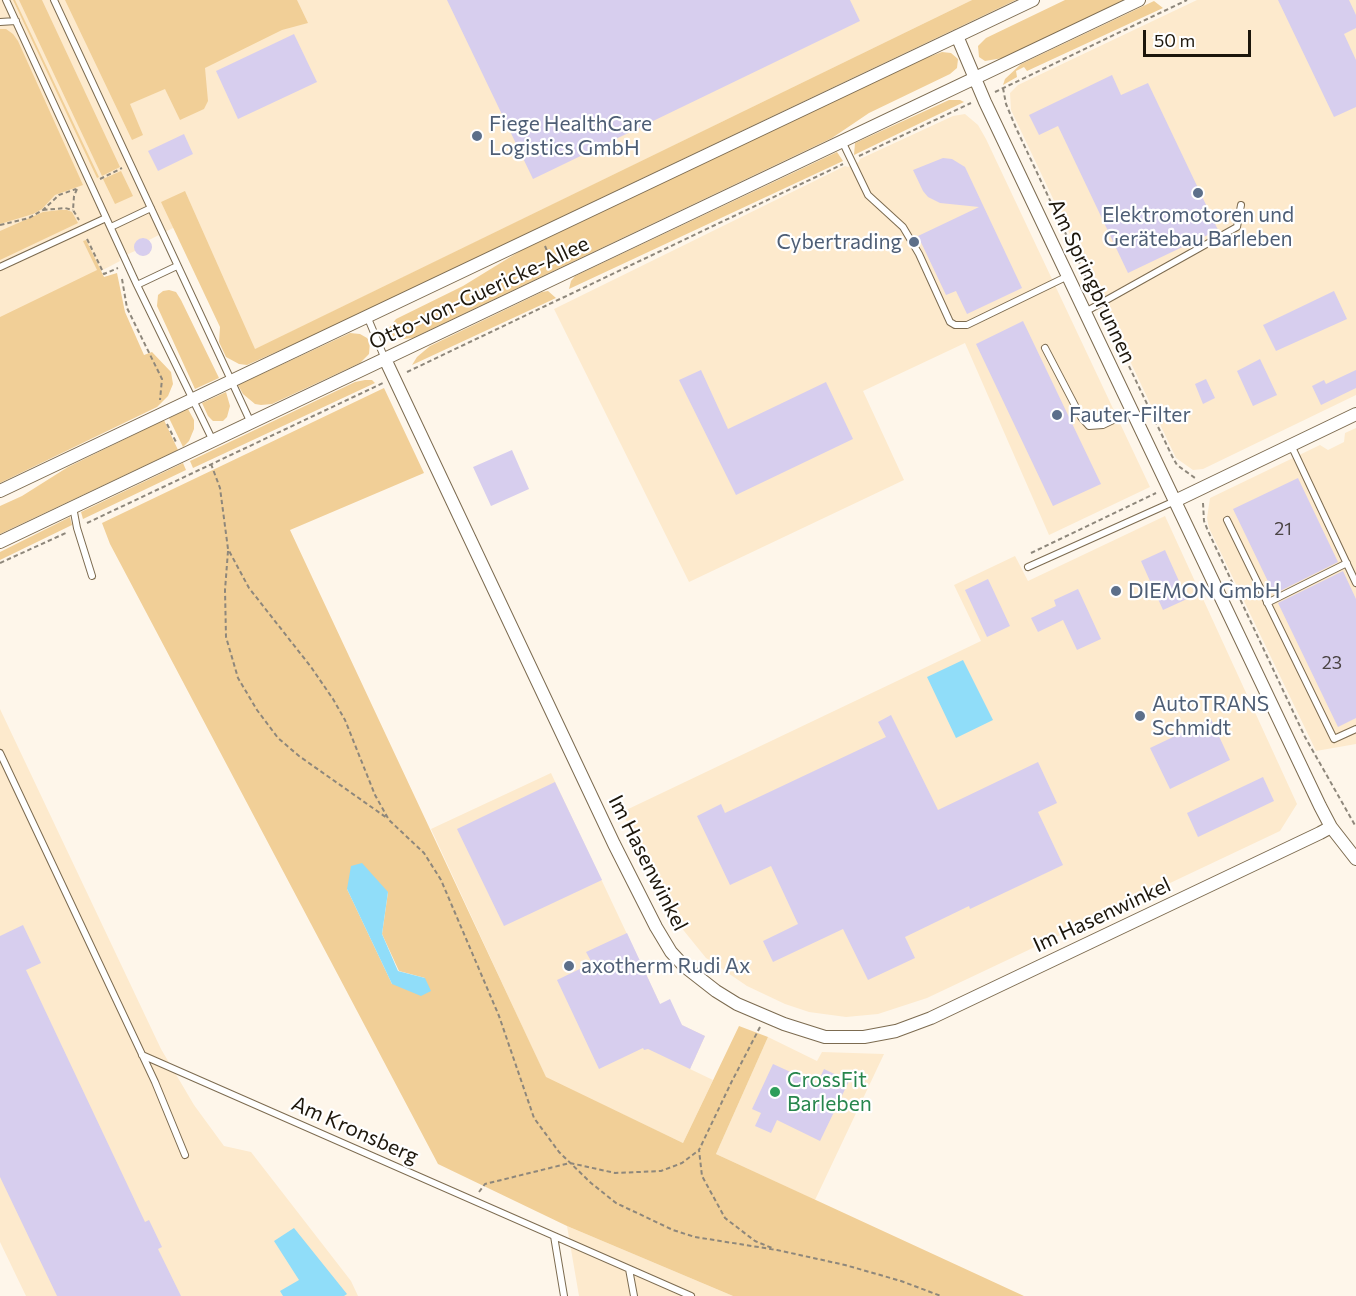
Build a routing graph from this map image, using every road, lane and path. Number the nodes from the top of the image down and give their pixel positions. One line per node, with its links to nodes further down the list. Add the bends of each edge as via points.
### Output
1 (6, 0): 6 (lane)
2 (54, 0): 14 (lane)
3 (1033, 0): 8 (street, Otto-von-Guericke-Allee)
4 (1139, 0): 9 (street, Otto-von-Guericke-Allee)
5 (1187, 0): 10 (path)
6 (16, 21): 7 (lane); 15 (lane)
7 (0, 22)
8 (957, 36): 9 (street); 23 (street, Otto-von-Guericke-Allee)
9 (975, 78): 11 (street, Am Springbrunnen); 12 (street, Otto-von-Guericke-Allee)
10 (1003, 88): 11 (path); 30 (path, via 1016,128)
11 (983, 97): 13 (path); 26 (street, Am Springbrunnen)
12 (842, 141): 13 (lane); 27 (street, Otto-von-Guericke-Allee)
13 (851, 160): 26 (lane, via 868,195 903,227 950,322 955,325 967,325); 35 (path)
14 (130, 164): 15 (path); 17 (lane)
15 (91, 184): 18 (path, via 59,195); 20 (lane)
16 (1240, 205): 30 (lane, via 1237,227)
17 (151, 208): 22 (lane); 24 (lane)
18 (43, 210): 19 (path); 21 (path)
19 (73, 210)
20 (106, 218): 22 (lane); 25 (lane)
21 (0, 227)
22 (111, 227): 29 (lane)
23 (540, 235): 27 (path); 32 (street, Otto-von-Guericke-Allee)
24 (177, 266): 29 (lane); 36 (lane)
25 (0, 267)
26 (1068, 276): 31 (street, Am Springbrunnen)
27 (558, 277): 34 (street, Otto-von-Guericke-Allee)
28 (121, 278): 39 (path, via 127,308 162,379)
29 (137, 285): 37 (lane)
30 (1099, 304): 31 (lane); 46 (path, via 1172,456 1177,465 1194,477)
31 (1085, 312): 38 (street, Am Springbrunnen)
32 (367, 316): 34 (lane); 36 (street, Otto-von-Guericke-Allee)
33 (1046, 348): 38 (lane, via 1089,426 1103,425)
34 (385, 359): 35 (street, Im Hasenwinkel); 41 (street, Otto-von-Guericke-Allee)
35 (394, 378): 45 (path); 67 (street, Im Hasenwinkel, via 656,927 671,952 695,977)
36 (231, 380): 37 (street, Otto-von-Guericke-Allee); 41 (lane)
37 (192, 398): 39 (street, Otto-von-Guericke-Allee); 42 (lane)
38 (1132, 411): 48 (street, Am Springbrunnen)
39 (162, 414): 44 (path); 47 (street, Otto-von-Guericke-Allee)
40 (1356, 414): 43 (street)
41 (251, 423): 42 (street, Otto-von-Guericke-Allee)
42 (213, 441): 44 (street, Otto-von-Guericke-Allee)
43 (1291, 445): 46 (street); 56 (lane)
44 (183, 456): 49 (street, Otto-von-Guericke-Allee)
45 (211, 464): 51 (path); 53 (path, via 220,489)
46 (1200, 489): 48 (street); 65 (path, via 1208,531 1305,737)
47 (0, 491)
48 (1175, 501): 54 (path, via 1156,493); 57 (lane); 64 (street, Am Springbrunnen)
49 (73, 507): 51 (lane); 52 (street, Otto-von-Guericke-Allee)
50 (1227, 520): 60 (lane)
51 (77, 528): 55 (path); 58 (lane)
52 (0, 542)
53 (228, 549): 63 (path, via 249,588 333,699); 63 (path, via 226,637 238,678 257,711 278,738 299,756)
54 (1030, 553)
55 (0, 563)
56 (1347, 563): 59 (lane); 60 (lane)
57 (1028, 567)
58 (92, 576)
59 (1356, 583)
60 (1268, 603): 61 (lane, via 1334,739)
61 (1356, 729)
62 (0, 753): 68 (lane)
63 (389, 820): 71 (path, via 424,853 441,880 499,1016 534,1118)
64 (1331, 826): 66 (street, Am Springbrunnen); 67 (street, Im Hasenwinkel, via 903,1029 864,1037 825,1037)
65 (1356, 827)
66 (1356, 860)
67 (766, 1017): 69 (path)
68 (142, 1055): 70 (lane); 72 (lane, Am Kronsberg)
69 (699, 1150): 71 (path, via 682,1163 661,1171 615,1173); 74 (path, via 702,1176 725,1218 755,1241)
70 (185, 1155)
71 (570, 1164): 72 (path, via 485,1184); 74 (path, via 616,1203 673,1230)
72 (472, 1200): 73 (lane, Am Kronsberg)
73 (554, 1236): 75 (lane, Am Kronsberg); 76 (lane)
74 (777, 1250): 79 (path, via 845,1265)
75 (629, 1269): 77 (lane); 78 (lane, Am Kronsberg)
76 (564, 1296)
77 (634, 1296)
78 (691, 1296)
79 (941, 1296)

